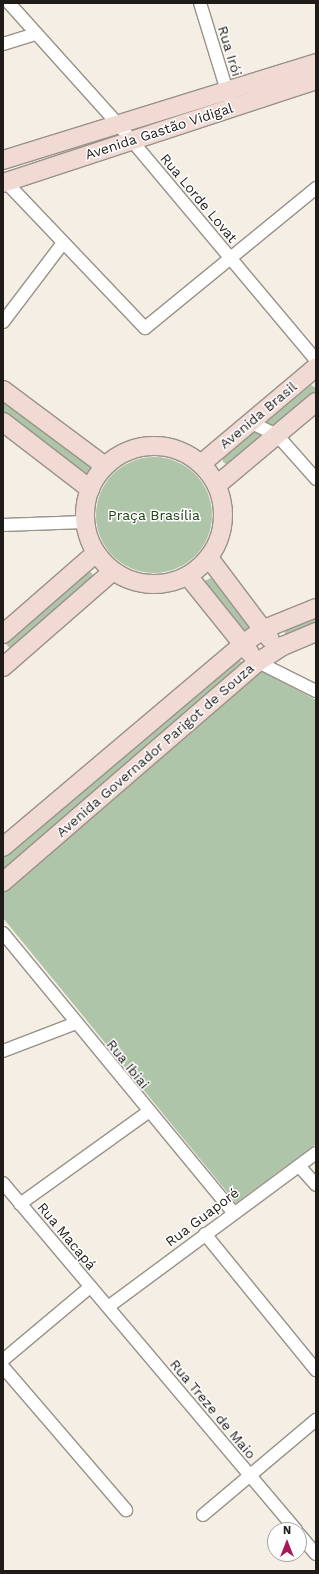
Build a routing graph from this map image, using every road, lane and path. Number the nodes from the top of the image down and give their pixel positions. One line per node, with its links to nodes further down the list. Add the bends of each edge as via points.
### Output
1 (9, 3): 3 (street, Rua Lorde Lovat)
2 (200, 3): 7 (street, Rua Irói)
3 (35, 34): 4 (street); 8 (street, Rua Lorde Lovat)
4 (3, 44)
5 (316, 63): 7 (street, Avenida Gastão Vidigal)
6 (316, 80): 7 (street, Avenida Gastão Vidigal)
7 (230, 99): 8 (street, Avenida Gastão Vidigal); 9 (street, Avenida Gastão Vidigal)
8 (117, 123): 9 (street, Rua Lorde Lovat); 10 (street, Avenida Gastão Vidigal)
9 (130, 140): 11 (street, Avenida Gastão Vidigal); 14 (street, Rua Lorde Lovat)
10 (3, 160)
11 (4, 181): 13 (street)
12 (316, 188): 14 (street)
13 (63, 244): 14 (street, via 145,328); 15 (street)
14 (229, 258): 16 (street, Rua Lorde Lovat)
15 (3, 322)
16 (316, 360)
17 (316, 367): 21 (street, Avenida Brasil)
18 (3, 390): 24 (street)
19 (316, 402): 22 (street, Avenida Brasil)
20 (3, 422): 27 (street)
21 (250, 422): 22 (street); 23 (street, Avenida Brasil)
22 (277, 435): 25 (street); 26 (street, Avenida Brasil)
23 (201, 464): 24 (street, via 170,448 153,446 135,449); 26 (street)
24 (105, 466): 27 (street)
25 (316, 479)
26 (217, 486): 31 (street, via 224,515 222,530)
27 (90, 489): 28 (street)
28 (85, 522): 29 (street); 30 (street)
29 (3, 525)
30 (96, 553): 32 (street); 37 (street)
31 (209, 558): 33 (street); 35 (street)
32 (114, 571): 33 (street, via 131,580 150,584 170,583); 41 (street)
33 (188, 576): 38 (street)
34 (316, 608): 35 (street, Avenida Governador Parigot de Souza)
35 (264, 629): 38 (street, Avenida Governador Parigot de Souza); 39 (street)
36 (316, 632): 39 (street, Avenida Governador Parigot de Souza)
37 (3, 634)
38 (243, 644): 40 (street); 44 (street, Avenida Governador Parigot de Souza)
39 (277, 649): 40 (street, Avenida Governador Parigot de Souza); 42 (street)
40 (258, 662): 42 (street); 45 (street, Avenida Governador Parigot de Souza)
41 (3, 667)
42 (279, 670): 43 (street)
43 (316, 691)
44 (3, 848)
45 (3, 882)
46 (3, 933): 47 (street, Rua Ibiai)
47 (76, 1023): 48 (street); 49 (street, Rua Ibiai)
48 (3, 1051)
49 (148, 1112): 54 (street); 55 (street, Rua Ibiai)
50 (316, 1153): 51 (street, Rua Guaporé)
51 (299, 1166): 53 (street); 55 (street, Rua Guaporé)
52 (3, 1183): 54 (street, Rua Macapá)
53 (316, 1185)
54 (20, 1204): 57 (street, Rua Macapá)
55 (233, 1212): 56 (street, Rua Guaporé)
56 (205, 1234): 58 (street, Rua Guaporé); 61 (street)
57 (90, 1287): 58 (street, Rua Macapá); 59 (street)
58 (108, 1307): 63 (street, Rua Treze de Maio)
59 (3, 1360)
60 (3, 1367): 64 (street)
61 (316, 1370)
62 (316, 1420): 63 (street)
63 (250, 1476): 65 (street); 66 (street, Rua Treze de Maio)
64 (126, 1510)
65 (203, 1515)
66 (289, 1522)
67 (307, 1543): 68 (street)
68 (316, 1554)

